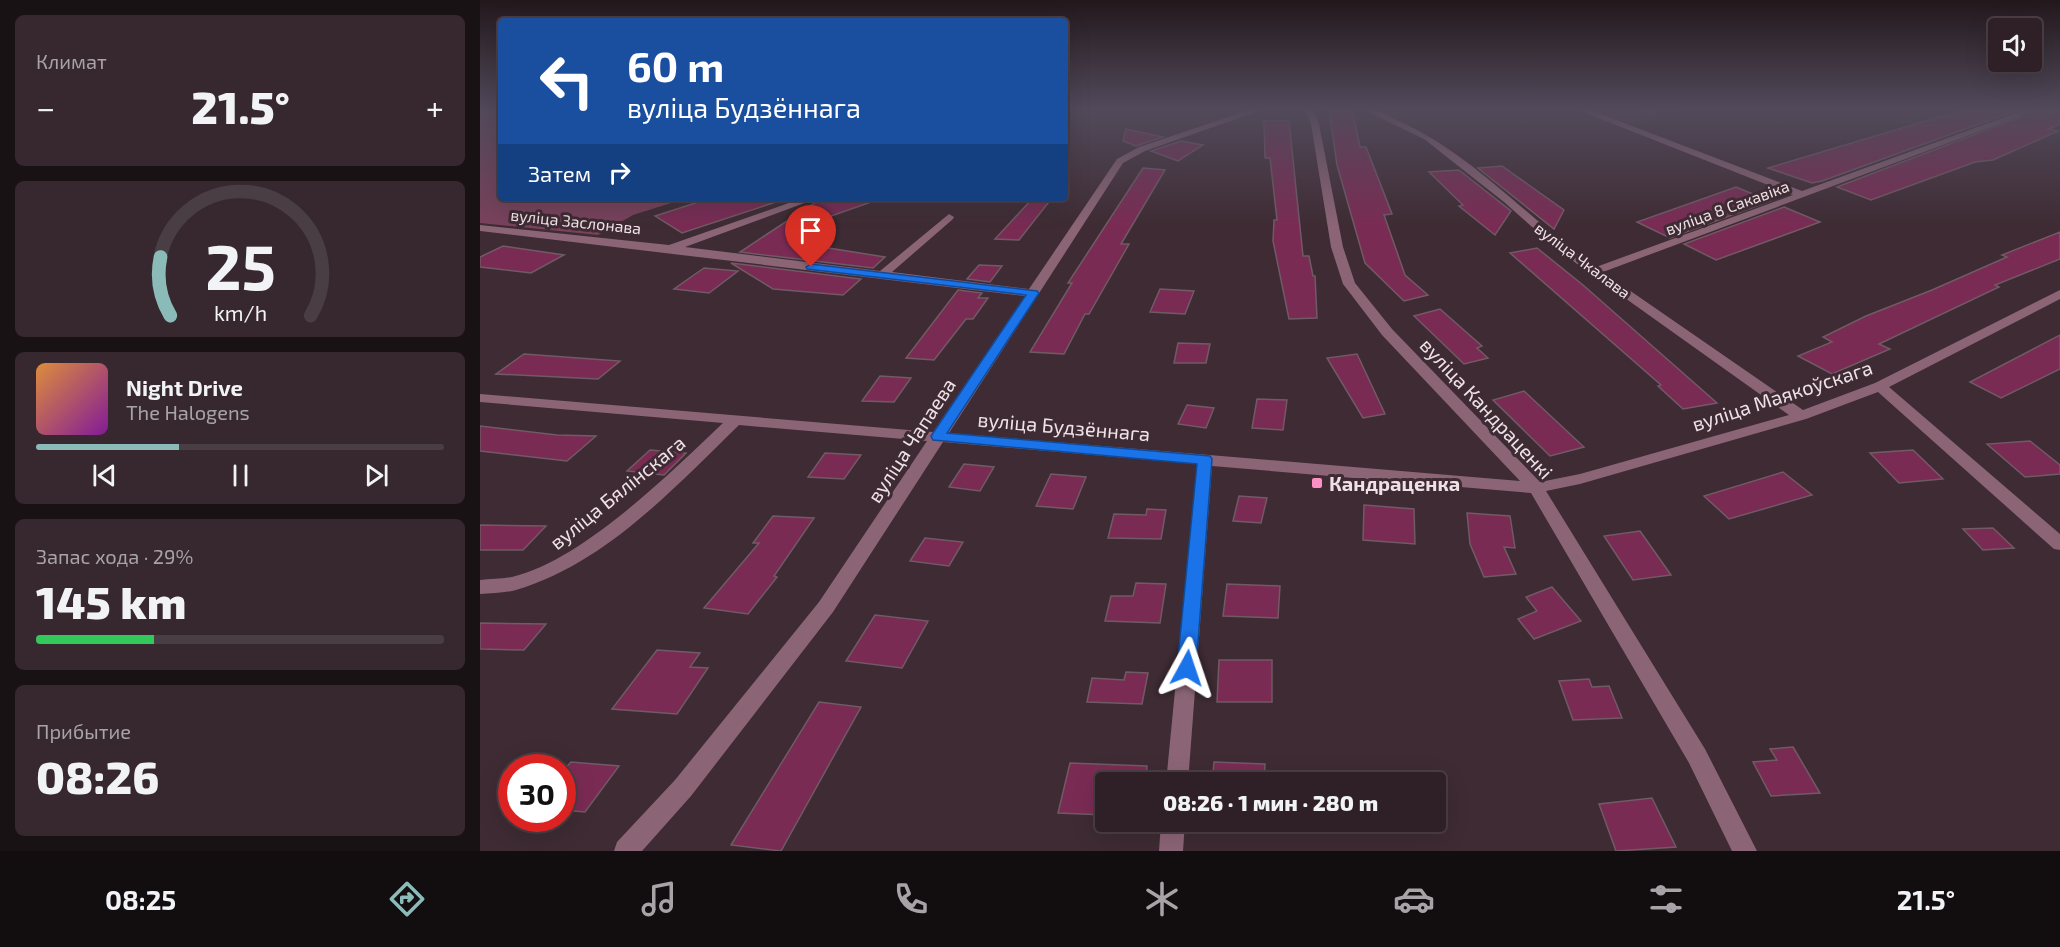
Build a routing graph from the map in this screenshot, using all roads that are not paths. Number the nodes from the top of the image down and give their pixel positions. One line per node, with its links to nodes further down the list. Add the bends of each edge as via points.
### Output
1 (1146, 148): 13 (street, вуліца Чапаева, via 1120,161)
2 (1319, 148): 21 (street, вуліца Кандраценкі, via 1337,247 1349,284 1387,332)
3 (1440, 148): 11 (street, вуліца Чкалава)
4 (1680, 148): 6 (street)
5 (1930, 148): 6 (street, вуліца 8 Сакавіка)
6 (1802, 195): 11 (street, вуліца 8 Сакавіка)
7 (805, 201): 10 (street, вуліца Заслонава)
8 (949, 217): 12 (street)
9 (480, 228): 10 (street, вуліца Заслонава)
10 (669, 249): 12 (street, вуліца Заслонава)
11 (1595, 271): 17 (street, вуліца Чкалава)
12 (882, 275): 13 (street, вуліца Заслонава)
13 (1034, 293): 19 (street, вуліца Чапаева)
14 (2060, 294): 15 (street, вуліца Маякоўскага)
15 (1880, 386): 17 (street, вуліца Маякоўскага); 22 (street)
16 (480, 398): 18 (street, вуліца Будзённага)
17 (1801, 416): 21 (street, вуліца Маякоўскага)
18 (736, 419): 19 (street, вуліца Будзённага); 23 (street, вуліца Бялінскага, via 663,487 582,552 557,567 514,583)
19 (938, 436): 20 (street, вуліца Будзённага); 26 (street, вуліца Чапаева, via 826,607 683,788)
20 (1204, 459): 21 (street, вуліца Будзённага); 24 (street)
21 (1536, 488): 28 (street, вуліца Кандраценкі, via 1697,756)
22 (2060, 544)
23 (480, 587)
24 (1178, 772)
25 (1172, 832): 27 (street)
26 (626, 851)
27 (1171, 851)
28 (1745, 851)

